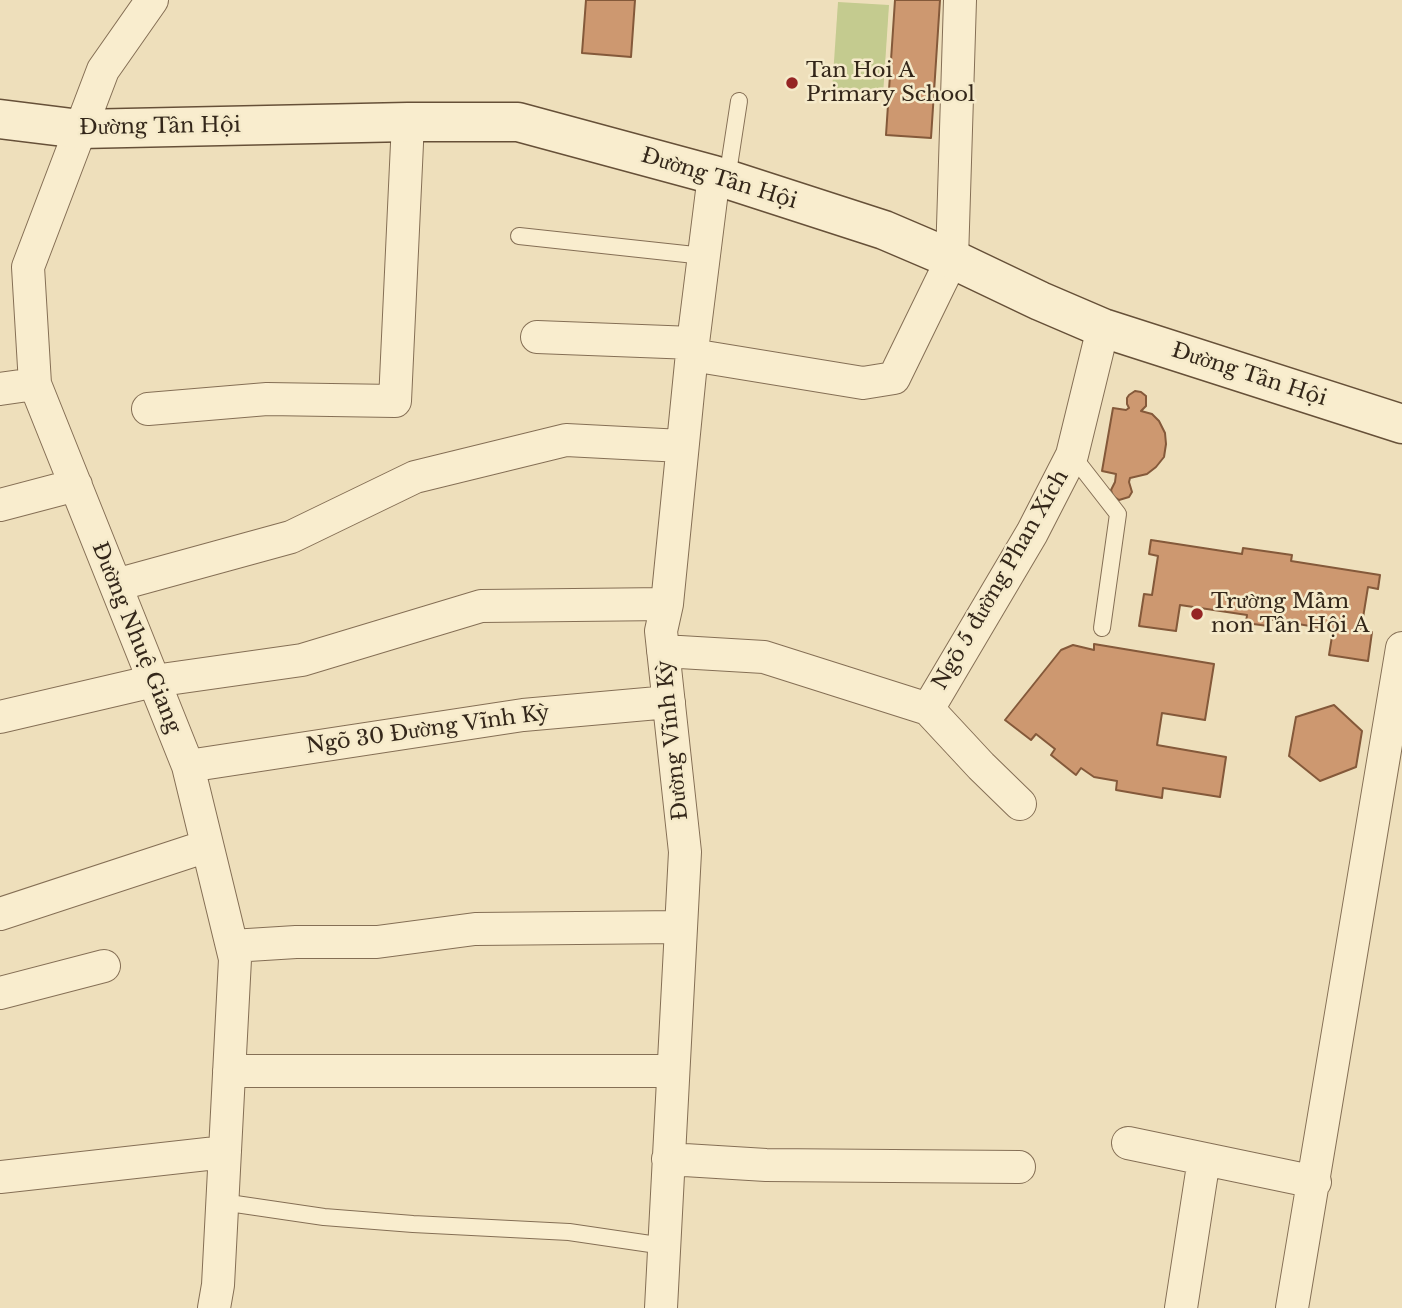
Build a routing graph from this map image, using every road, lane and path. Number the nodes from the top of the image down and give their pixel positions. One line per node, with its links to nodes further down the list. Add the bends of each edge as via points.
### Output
1 (152, 0): 6 (street, Đường Nhuệ Giang, via 103,70)
2 (960, 0): 10 (street)
3 (739, 101): 7 (lane)
4 (0, 119): 6 (street, Đường Tân Hội)
5 (408, 122): 6 (street, Đường Tân Hội); 7 (street, Đường Tân Hội, via 518,121); 16 (street, via 395,401 267,399)
6 (80, 129): 14 (street, Đường Nhuệ Giang, via 28,267)
7 (721, 177): 9 (street, Đường Vĩnh Kỳ); 10 (street, Đường Tân Hội, via 884,230)
8 (519, 236): 9 (lane)
9 (704, 256): 13 (street, Đường Vĩnh Kỳ)
10 (952, 259): 11 (street, Đường Tân Hội); 13 (street, via 894,378 863,383)
11 (1103, 328): 17 (street, Đường Tân Hội); 19 (street, Ngõ 5 đường Phan Xích)
12 (537, 337): 13 (street)
13 (693, 349): 18 (street, Đường Vĩnh Kỳ)
14 (35, 384): 15 (street); 20 (street, Đường Nhuệ Giang)
15 (0, 389)
16 (148, 409)
17 (1402, 424)
18 (682, 446): 22 (street, via 566,440 415,477 291,537); 23 (street, Đường Vĩnh Kỳ)
19 (1072, 455): 24 (lane, via 1118,514); 29 (street, Ngõ 5 đường Phan Xích, via 1032,533)
20 (76, 485): 21 (street); 22 (street, Đường Nhuệ Giang)
21 (0, 505)
22 (116, 585): 27 (street, Đường Nhuệ Giang)
23 (667, 604): 26 (street, Đường Vĩnh Kỳ, via 660,631); 27 (street, via 481,606 302,660)
24 (1102, 628)
25 (1402, 648): 47 (street)
26 (663, 651): 28 (street, Đường Vĩnh Kỳ); 29 (street, Ngõ 5 đường Phan Xích, via 764,657)
27 (153, 681): 30 (street); 31 (street, Đường Nhuệ Giang)
28 (669, 702): 31 (street, Ngõ 30 Đường Vĩnh Kỳ, via 523,715); 35 (street, Đường Vĩnh Kỳ, via 685,852)
29 (928, 709): 32 (street, Ngõ 5 đường Phan Xích)
30 (0, 717)
31 (188, 766): 33 (street, Đường Nhuệ Giang)
32 (1020, 804)
33 (207, 846): 34 (street); 36 (street, Đường Nhuệ Giang)
34 (0, 914)
35 (681, 927): 36 (street, via 475,929 377,942); 39 (street, Đường Vĩnh Kỳ)
36 (232, 946): 40 (street, Đường Nhuệ Giang)
37 (104, 966): 38 (street)
38 (0, 993)
39 (673, 1070): 40 (street); 43 (street, Đường Vĩnh Kỳ)
40 (229, 1071): 42 (street, Đường Nhuệ Giang)
41 (1128, 1143): 44 (street)
42 (225, 1152): 46 (street); 48 (street, Đường Nhuệ Giang)
43 (668, 1159): 45 (street, via 766,1165); 49 (street, Đường Vĩnh Kỳ)
44 (1204, 1159): 47 (street); 52 (street)
45 (1019, 1167)
46 (0, 1177)
47 (1315, 1182): 53 (street)
48 (222, 1202): 49 (lane, via 324,1217 569,1232); 50 (street, Đường Nhuệ Giang)
49 (664, 1246): 51 (street, Đường Vĩnh Kỳ)
50 (214, 1308)
51 (661, 1308)
52 (1181, 1308)
53 (1292, 1308)

